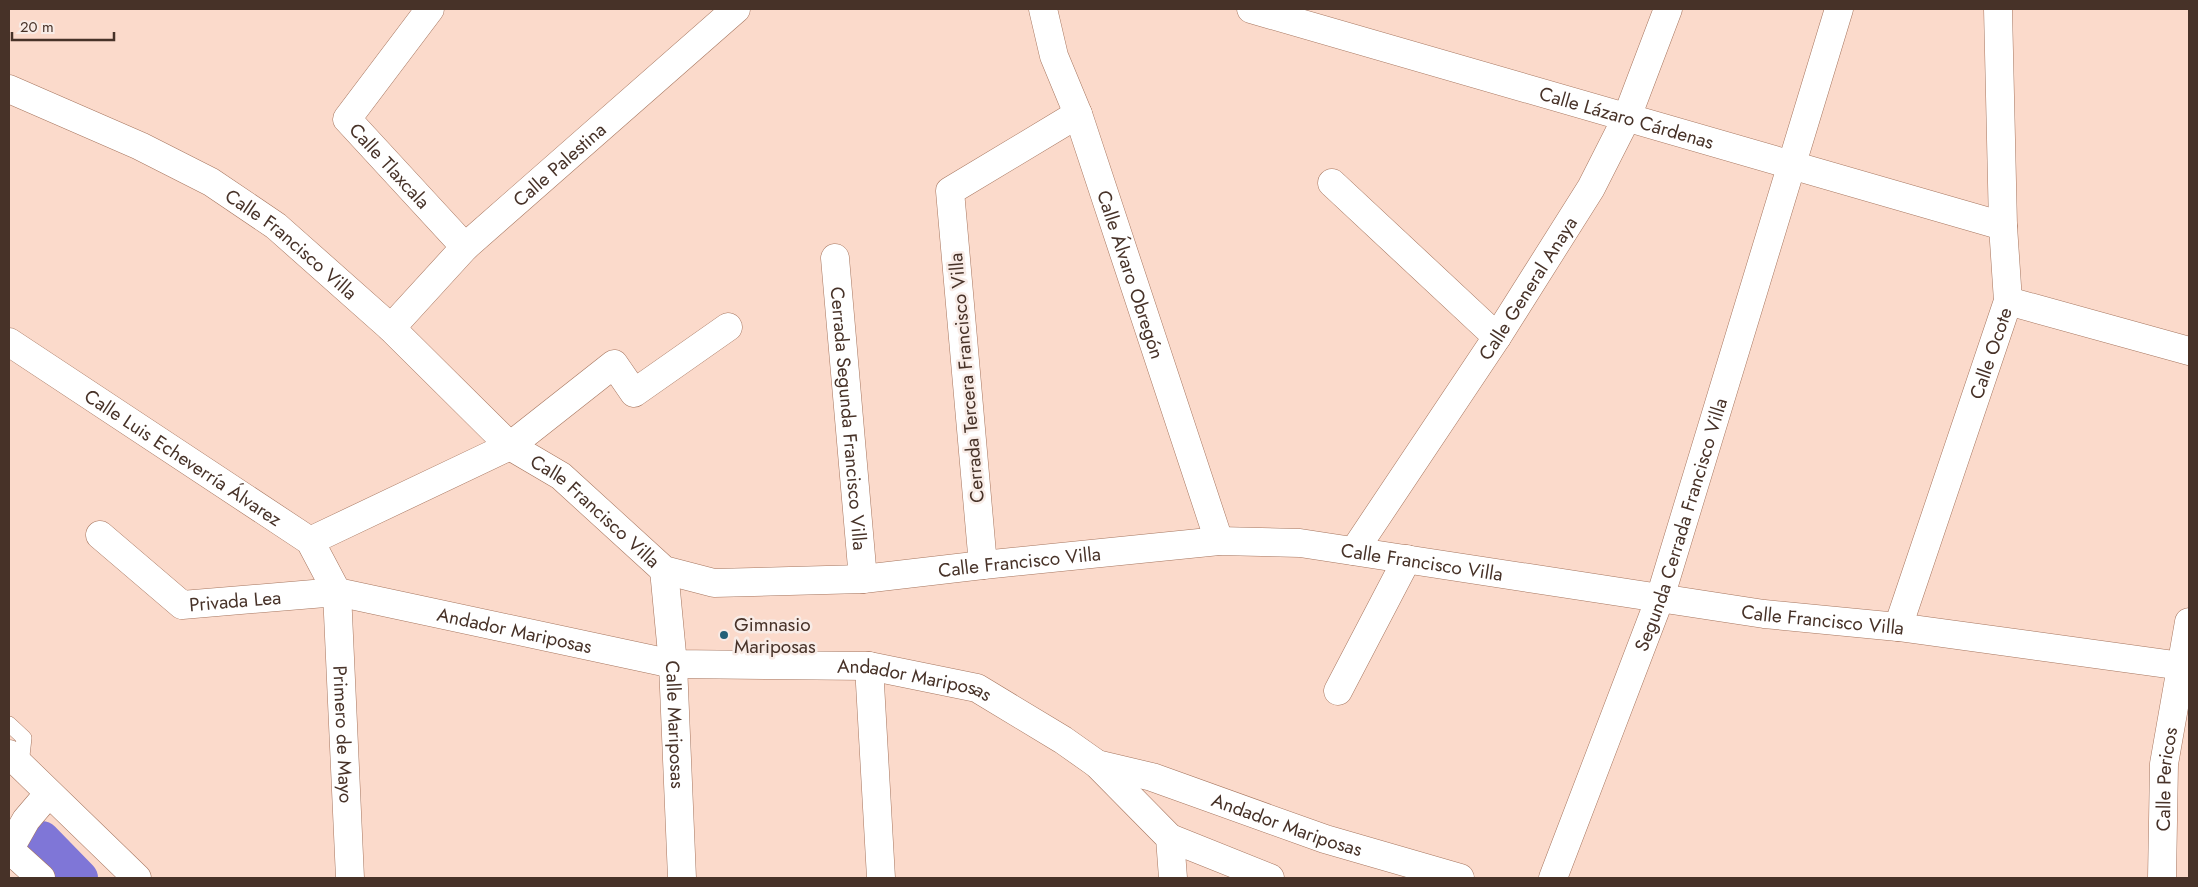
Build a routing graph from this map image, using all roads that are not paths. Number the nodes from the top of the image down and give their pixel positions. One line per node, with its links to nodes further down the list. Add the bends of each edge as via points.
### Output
1 (430, 9): 14 (street, Calle Tlaxcala, via 347,119)
2 (736, 9): 14 (street, Calle Palestina)
3 (1043, 9): 9 (street, Calle Álvaro Obregón, via 1054,56)
4 (1251, 9): 10 (street, Calle Lázaro Cárdenas)
5 (1668, 9): 10 (street, Calle General Anaya)
6 (1839, 9): 11 (street)
7 (1998, 9): 13 (street, Calle Ocote)
8 (9, 89): 18 (street, Calle Francisco Villa, via 140,146 212,182 276,226)
9 (1078, 114): 24 (street, Calle Álvaro Obregón); 28 (street, Cerrada Tercera Francisco Villa, via 950,191)
10 (1627, 117): 11 (street, Calle Lázaro Cárdenas); 19 (street, Calle General Anaya, via 1591,188)
11 (1792, 164): 13 (street, Calle Lázaro Cárdenas); 32 (street, Segunda Cerrada Francisco Villa)
12 (1332, 183): 19 (street)
13 (2002, 226): 16 (street, Calle Ocote)
14 (465, 247): 18 (street, Calle Palestina)
15 (835, 258): 30 (street, Cerrada Segunda Francisco Villa)
16 (2008, 301): 21 (street); 34 (street, Calle Ocote)
17 (728, 327): 22 (street, via 634,393 614,364)
18 (391, 328): 22 (street, Calle Francisco Villa)
19 (1497, 337): 26 (street, Calle General Anaya)
20 (9, 342): 25 (street, Calle Luis Echeverría Álvarez)
21 (2189, 351)
22 (510, 446): 25 (street); 29 (street, Calle Francisco Villa, via 561,476)
23 (100, 535): 31 (street, Privada Lea, via 182,605)
24 (1220, 541): 26 (street, Calle Francisco Villa, via 1300,543); 28 (street, Calle Francisco Villa)
25 (310, 542): 31 (street, Calle Luis Echeverría Álvarez)
26 (1354, 551): 27 (street, Calle Francisco Villa)
27 (1407, 559): 32 (street, Calle Francisco Villa); 38 (street)
28 (983, 565): 30 (street, Calle Francisco Villa)
29 (664, 570): 30 (street, Calle Francisco Villa, via 714,583); 35 (street, Calle Mariposas)
30 (863, 579)
31 (336, 592): 35 (street, Andador Mariposas); 47 (street, Primero de Mayo)
32 (1660, 598): 34 (street, Calle Francisco Villa, via 1764,614); 53 (street, Segunda Cerrada Francisco Villa)
33 (2189, 622): 37 (street, Calle Pericos)
34 (1898, 627): 37 (street, Calle Francisco Villa)
35 (673, 664): 36 (street, Andador Mariposas); 48 (street, Calle Mariposas)
36 (869, 666): 41 (street, Andador Mariposas, via 977,688); 49 (street)
37 (2185, 666): 54 (street, Calle Pericos, via 2164,764)
38 (1338, 691)
39 (9, 724): 40 (lane, via 24,738)
40 (15, 760): 42 (street)
41 (1097, 764): 43 (street); 52 (street, Andador Mariposas, via 1152,777 1325,839)
42 (49, 794): 44 (street, via 26,820); 46 (street)
43 (1170, 838): 50 (street); 51 (street)
44 (9, 850): 45 (street)
45 (41, 878)
46 (137, 878)
47 (350, 878)
48 (682, 878)
49 (881, 878)
50 (1173, 878)
51 (1270, 878)
52 (1460, 878)
53 (1553, 878)
54 (2162, 878)

